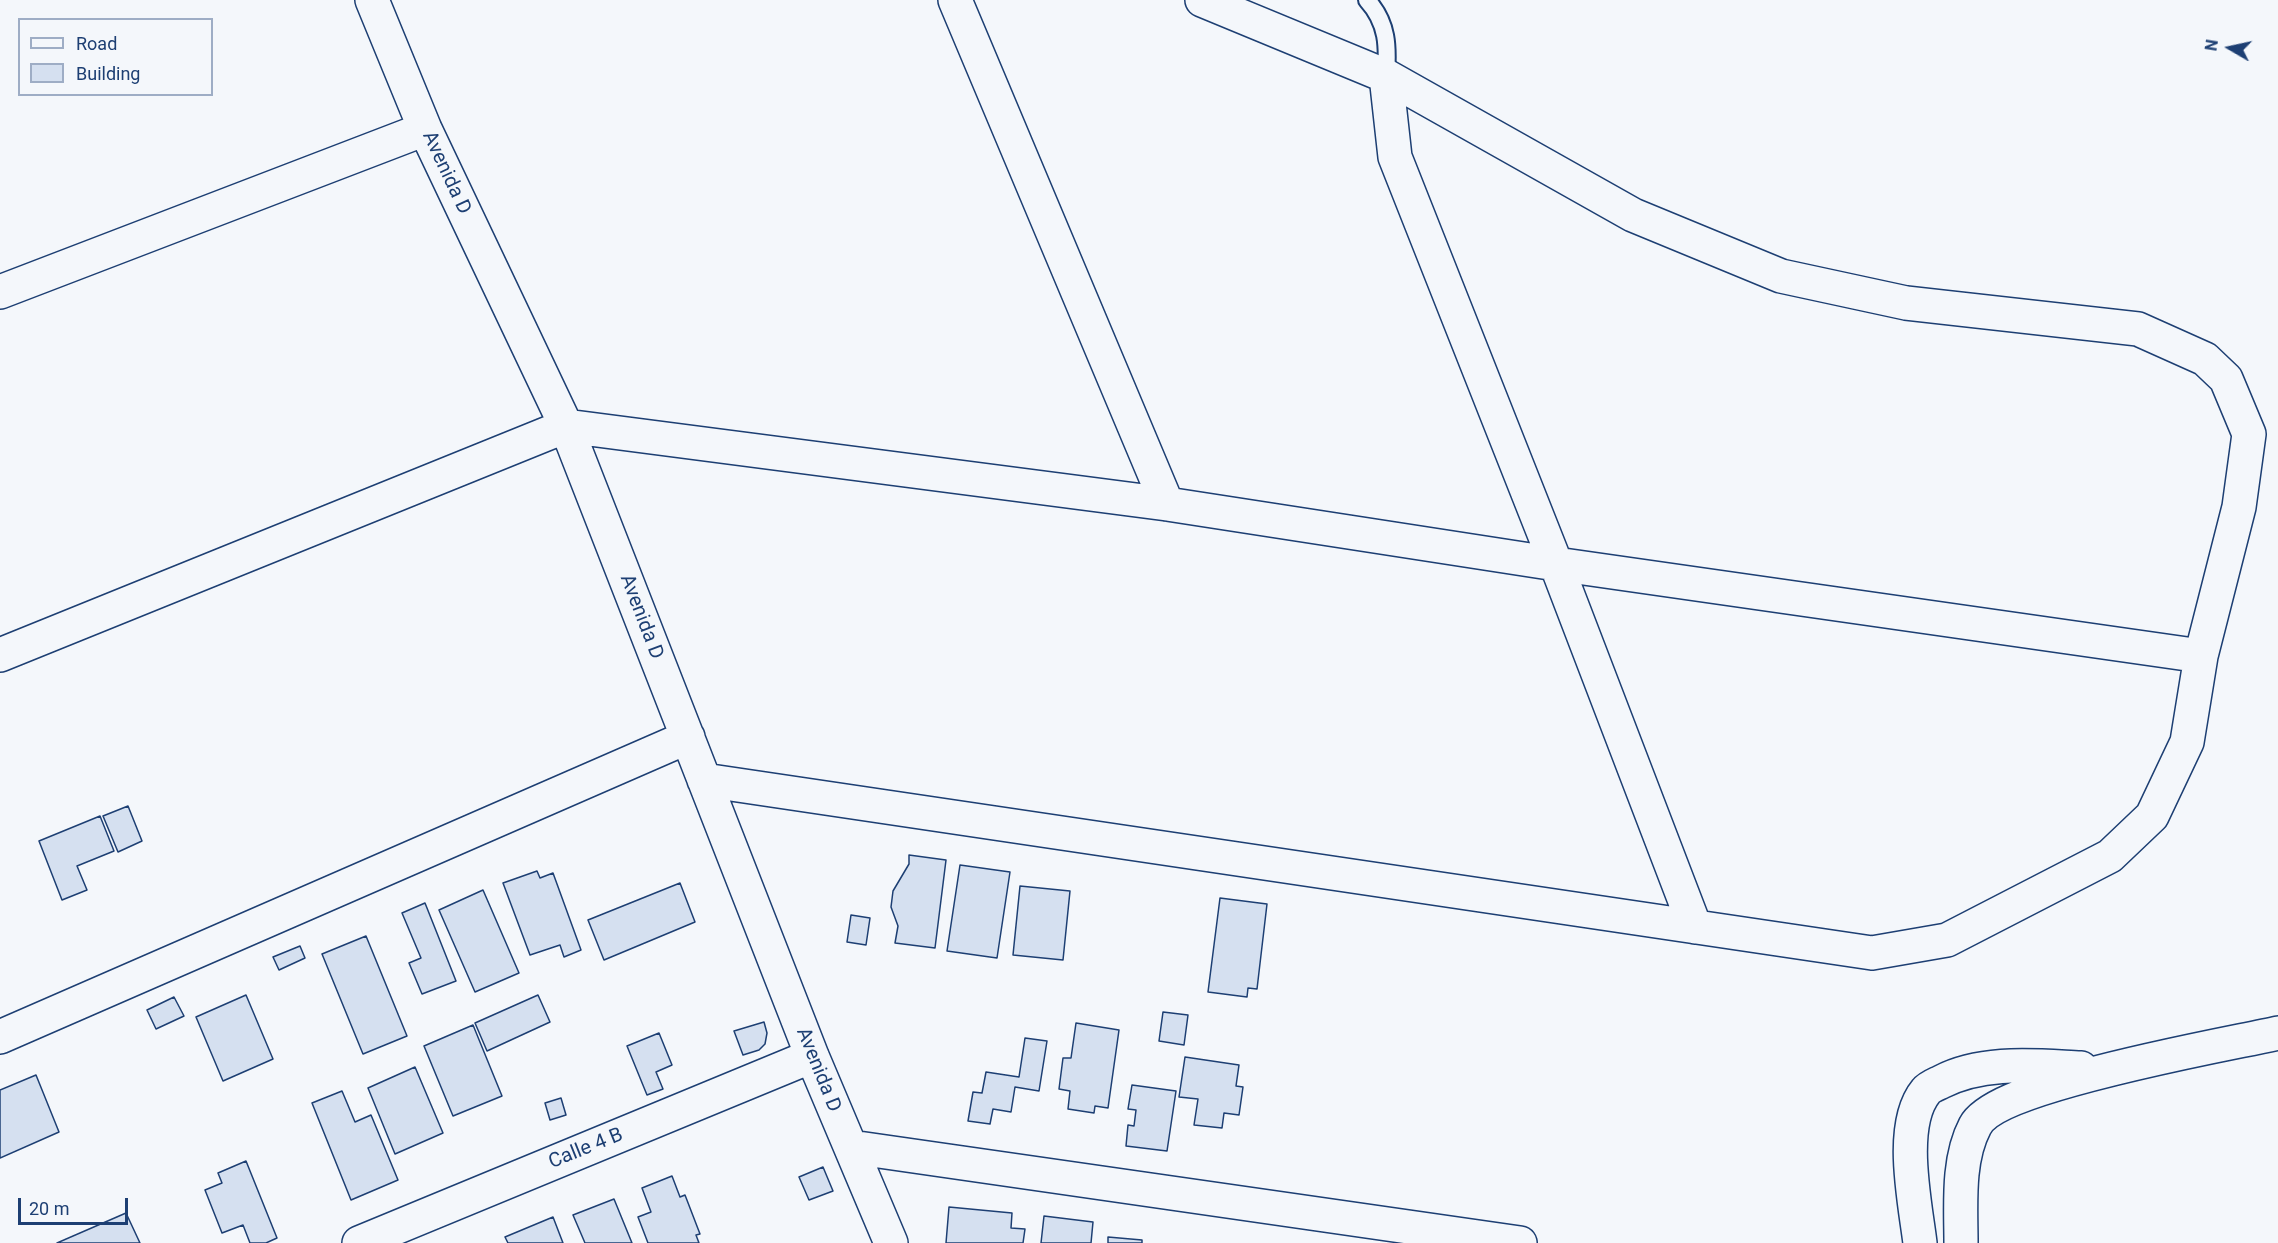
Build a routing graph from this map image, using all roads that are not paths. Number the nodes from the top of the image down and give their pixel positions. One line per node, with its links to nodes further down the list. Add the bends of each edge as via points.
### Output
1 (372, 0): 6 (street, Avenida D)
2 (955, 0): 9 (street)
3 (1202, 0): 5 (street)
4 (1367, 0): 5 (lane, via 1376,9 1387,39)
5 (1386, 76): 10 (street, via 1395,157); 12 (street, via 1633,215 1781,276 1906,303 2138,329 2205,359 2226,380 2249,434 2239,507)
6 (425, 129): 7 (street); 8 (street, Avenida D)
7 (0, 292)
8 (566, 426): 9 (street); 11 (street); 13 (street, Avenida D)
9 (1167, 504): 10 (street)
10 (1556, 564): 12 (street); 15 (street)
11 (0, 655)
12 (2201, 656): 15 (street, via 2187,742 2152,816 2110,856 1947,940 1872,953)
13 (688, 737): 14 (street, Avenida D); 17 (street)
14 (704, 780): 15 (street); 18 (street, Avenida D)
15 (1695, 927)
16 (2278, 1033): 19 (street)
17 (0, 1037)
18 (812, 1056): 20 (street, Avenida D); 21 (street, Calle 4 B)
19 (2110, 1069): 24 (street, via 2003,1067 1971,1072 1927,1089 1916,1109 1910,1140); 25 (street, via 2052,1084 2004,1103 1975,1124 1961,1181)
20 (851, 1147): 22 (street, Avenida D); 23 (street)
21 (359, 1243)
22 (891, 1243)
23 (1520, 1243)
24 (1920, 1243)
25 (1961, 1243)

